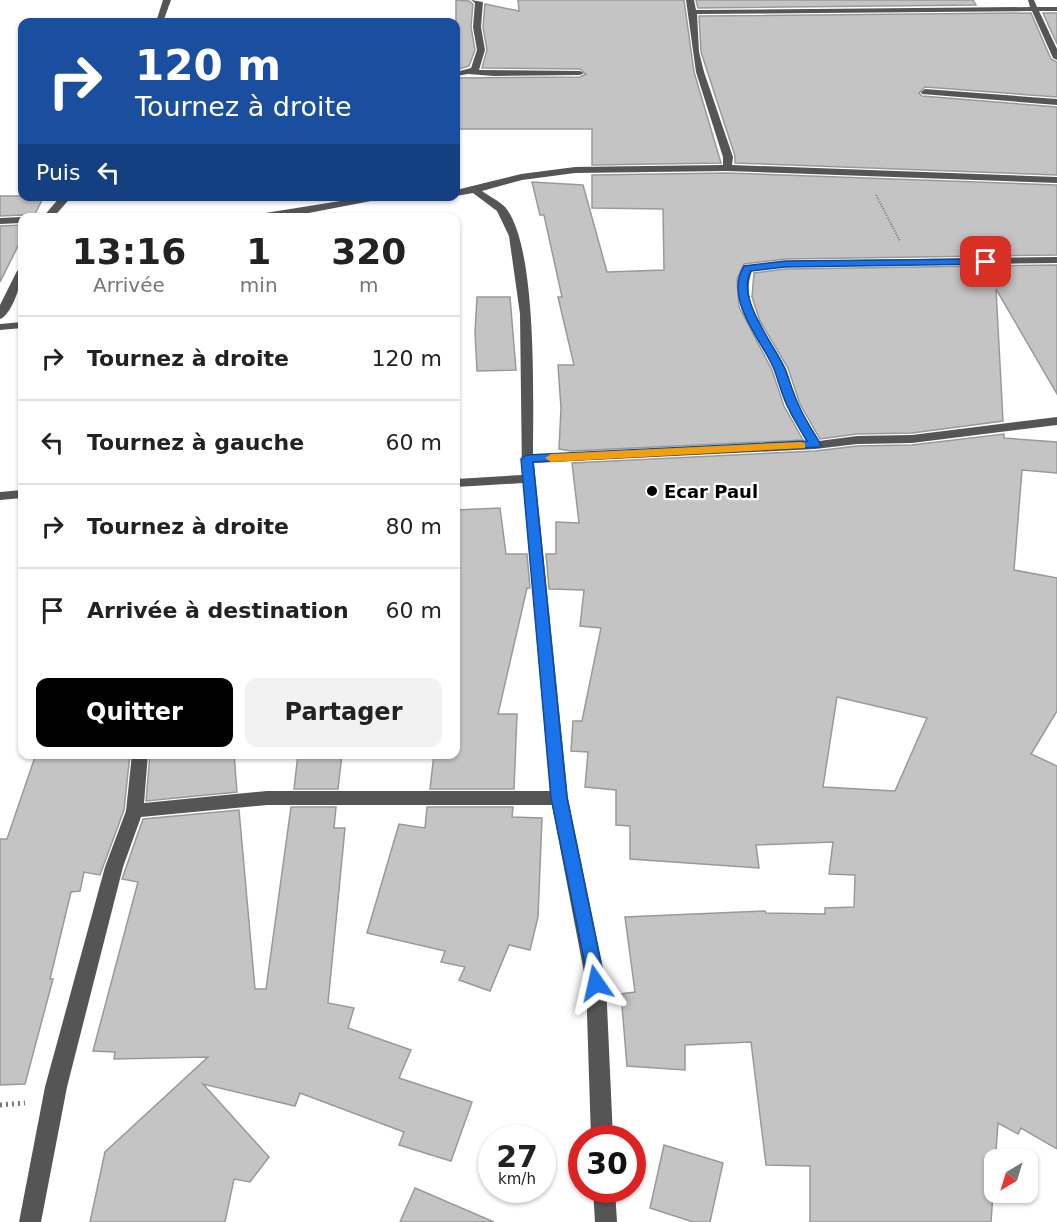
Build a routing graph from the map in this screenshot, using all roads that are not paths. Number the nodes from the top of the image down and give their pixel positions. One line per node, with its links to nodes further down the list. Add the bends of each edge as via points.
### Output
1 (167, 0): 7 (street)
2 (475, 0): 9 (street, via 481,50)
3 (690, 0): 6 (street)
4 (1032, 4): 5 (street); 6 (street); 8 (street)
5 (1057, 9)
6 (693, 12): 14 (street, via 702,87 729,157)
7 (160, 18)
8 (1057, 58)
9 (471, 72): 10 (street); 11 (street)
10 (460, 73)
11 (580, 73)
12 (925, 92): 13 (street)
13 (1057, 102)
14 (727, 168): 15 (street); 16 (street, via 575,170 521,177)
15 (1057, 180)
16 (475, 190): 17 (street); 33 (street, via 501,209 514,236 526,314)
17 (460, 192)
18 (62, 201): 21 (street)
19 (358, 201): 20 (street)
20 (351, 202): 22 (street); 23 (street)
21 (52, 213)
22 (293, 213)
23 (353, 213)
24 (18, 220): 25 (street)
25 (0, 221)
26 (1057, 260): 32 (street, via 785,264 748,268 743,276 745,299 757,332 779,367 794,408)
27 (18, 279): 28 (street)
28 (0, 316)
29 (18, 326): 30 (street)
30 (0, 327)
31 (1057, 421): 32 (street, via 912,439)
32 (815, 445): 33 (street)
33 (527, 459): 34 (street)
34 (529, 479): 35 (street); 39 (street)
35 (460, 483)
36 (18, 494): 37 (street)
37 (0, 495)
38 (140, 759): 40 (street)
39 (559, 798): 40 (street, via 267,798); 41 (street, via 596,983)
40 (135, 811): 43 (street, via 114,867 56,1087)
41 (601, 1125)
42 (605, 1203): 44 (street)
43 (30, 1222)
44 (606, 1222)

